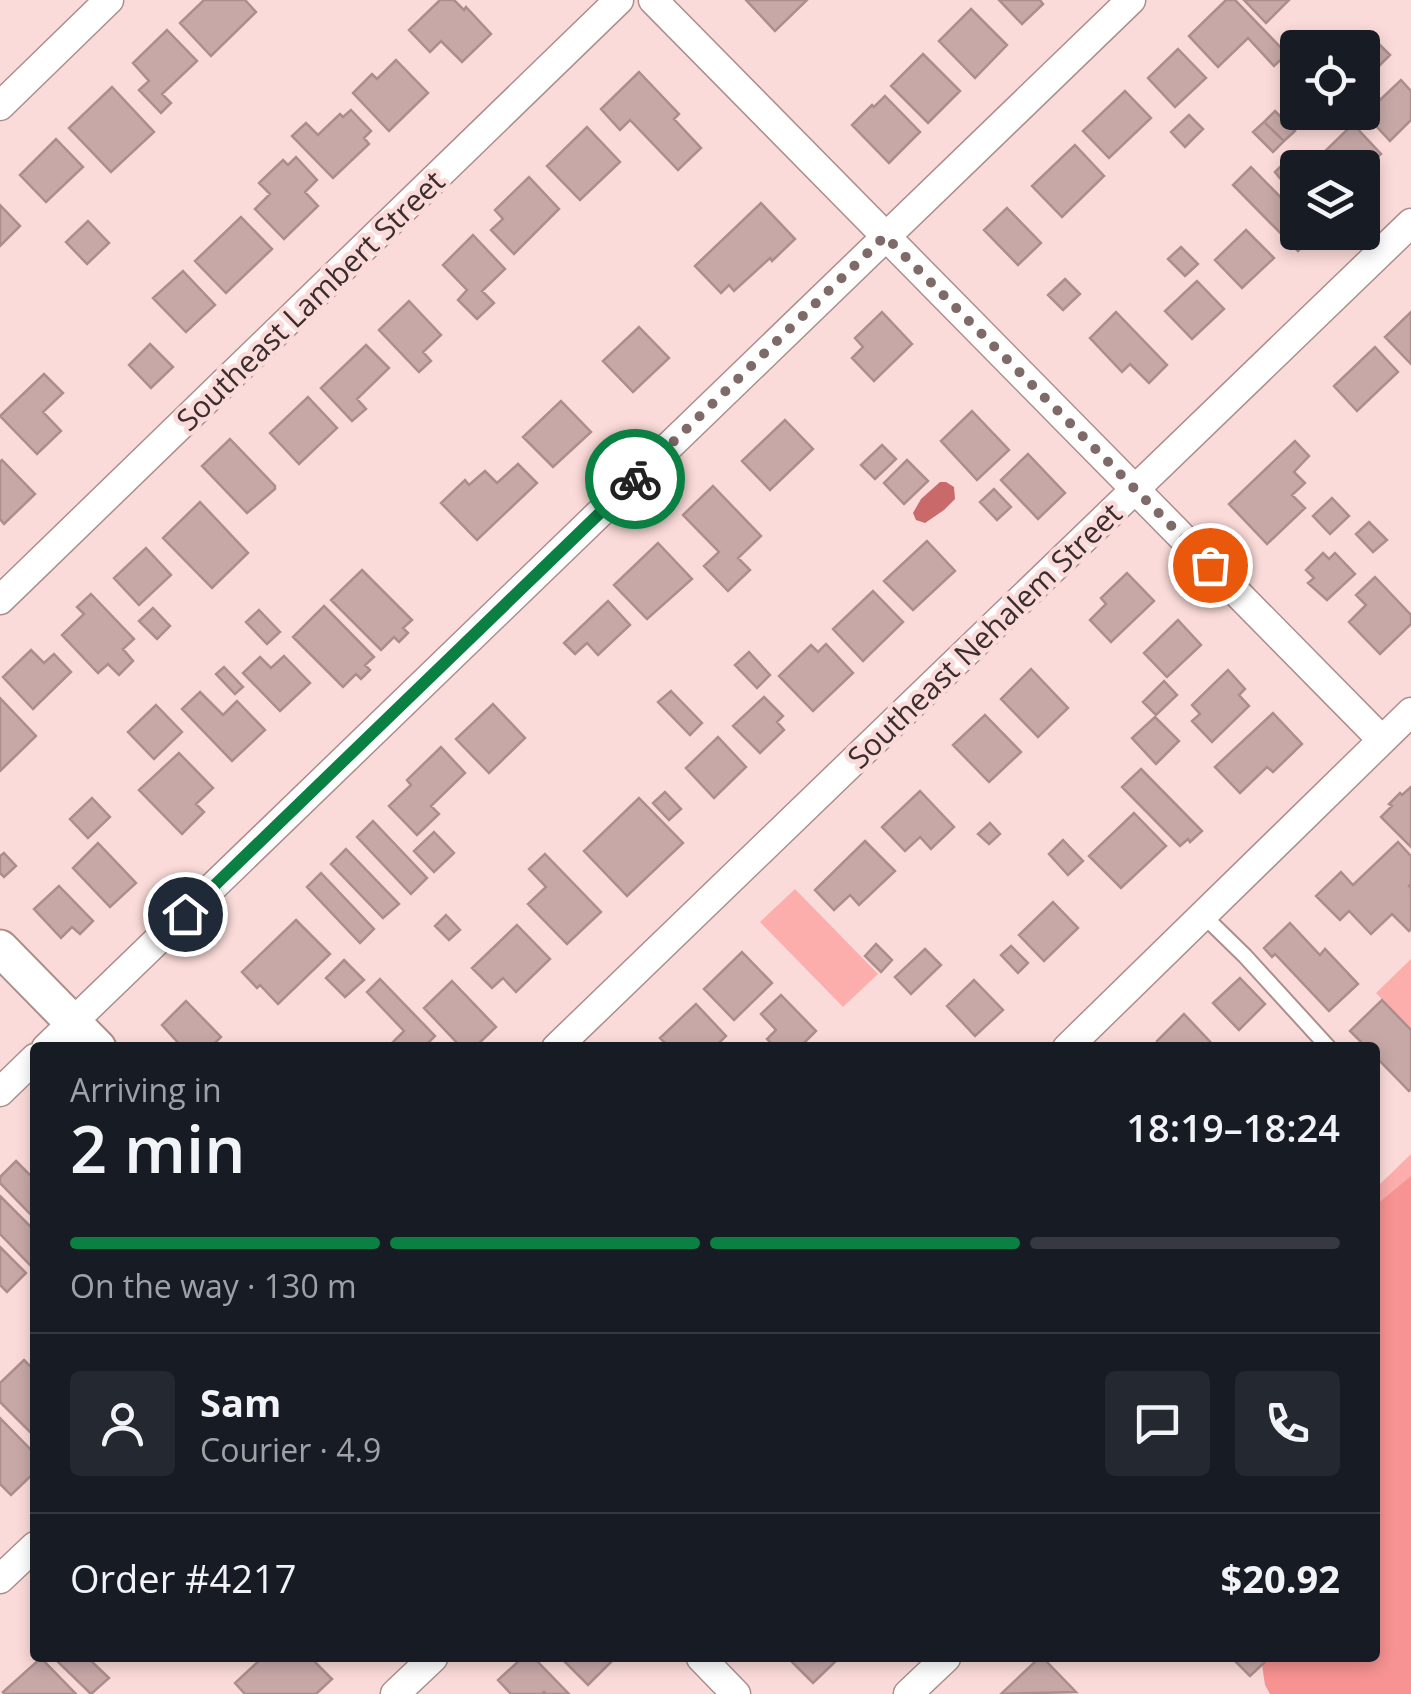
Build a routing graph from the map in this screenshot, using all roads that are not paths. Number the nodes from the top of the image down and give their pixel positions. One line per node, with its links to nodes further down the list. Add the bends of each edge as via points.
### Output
1 (109, 0): 5 (street)
2 (619, 0): 9 (street, Southeast Lambert Street)
3 (653, 0): 7 (street)
4 (1131, 0): 7 (street)
5 (0, 106)
6 (1411, 222): 8 (street, Southeast Nehalem Street)
7 (885, 236): 8 (street); 14 (street)
8 (1135, 489): 11 (street); 17 (street, Southeast Nehalem Street)
9 (0, 600)
10 (1411, 712): 11 (street)
11 (1382, 740): 12 (street)
12 (1203, 915): 18 (street); 19 (lane)
13 (0, 948): 14 (street)
14 (73, 1022): 15 (street); 16 (street)
15 (52, 1042)
16 (92, 1042)
17 (562, 1042)
18 (1074, 1042)
19 (1324, 1042)
20 (30, 1063): 21 (street)
21 (0, 1092)
22 (30, 1551): 23 (street)
23 (0, 1579)
24 (429, 1662): 27 (street)
25 (705, 1662): 28 (street)
26 (942, 1662): 29 (street)
27 (395, 1694)
28 (736, 1694)
29 (908, 1694)

